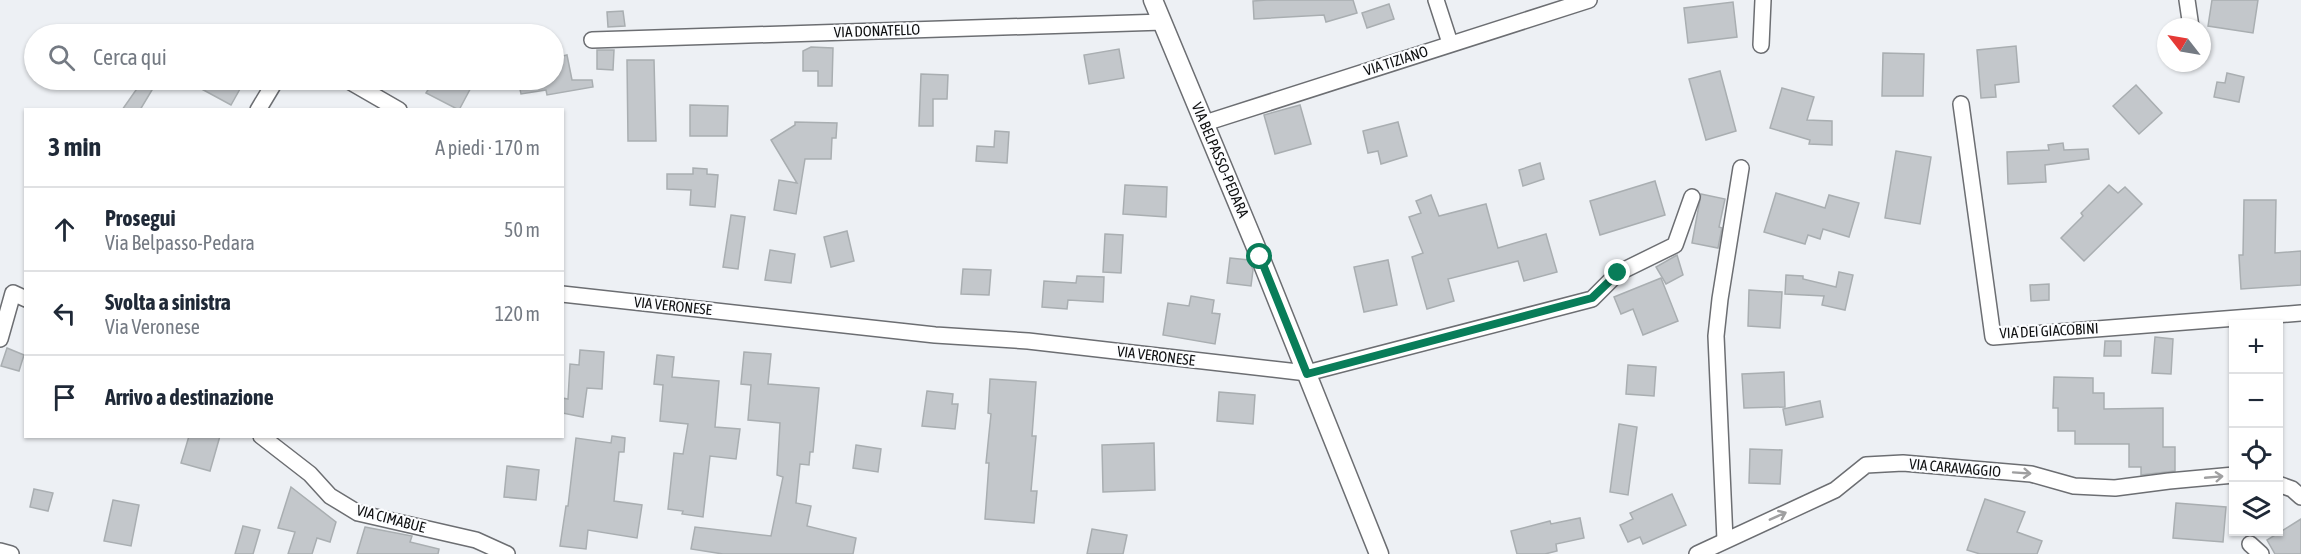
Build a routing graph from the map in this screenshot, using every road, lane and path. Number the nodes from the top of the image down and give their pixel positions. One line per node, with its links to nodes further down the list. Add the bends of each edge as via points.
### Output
1 (1153, 0): 7 (street, VIA BELPASSO-PEDARA)
2 (1436, 0): 9 (street)
3 (1589, 0): 9 (street, VIA TIZIANO)
4 (1763, 0): 10 (street)
5 (2187, 0): 6 (street)
6 (2190, 18)
7 (1162, 22): 8 (street, VIA DONATELLO); 16 (street, VIA BELPASSO-PEDARA)
8 (592, 40)
9 (1450, 43): 16 (street, VIA TIZIANO)
10 (1761, 45)
11 (270, 90): 14 (street)
12 (364, 90): 15 (street)
13 (1961, 104): 21 (street, VIA DEI GIACOBINI, via 1993,337)
14 (259, 108)
15 (396, 108)
16 (1204, 123): 23 (street, VIA BELPASSO-PEDARA)
17 (1741, 168): 28 (street, via 1716,336)
18 (1692, 197): 23 (street, VIA VERONESE, via 1675,245 1618,273 1592,298)
19 (13, 293): 22 (street)
20 (564, 294): 23 (street, VIA VERONESE, via 1028,341)
21 (2301, 313)
22 (0, 339)
23 (1307, 374): 32 (street, VIA BELPASSO-PEDARA)
24 (264, 438): 31 (street, VIA CIMABUE, via 310,474 330,496 358,513 476,540)
25 (2229, 475): 28 (street, VIA CARAVAGGIO, one-way to 25, via 1835,490 1866,465 1903,463 2031,474 2074,486 2115,488)
26 (2283, 486): 27 (street)
27 (2301, 497)
28 (1725, 540): 33 (street, VIA CARAVAGGIO)
29 (0, 551): 30 (street)
30 (11, 554)
31 (507, 554)
32 (1379, 554)
33 (1697, 554)

